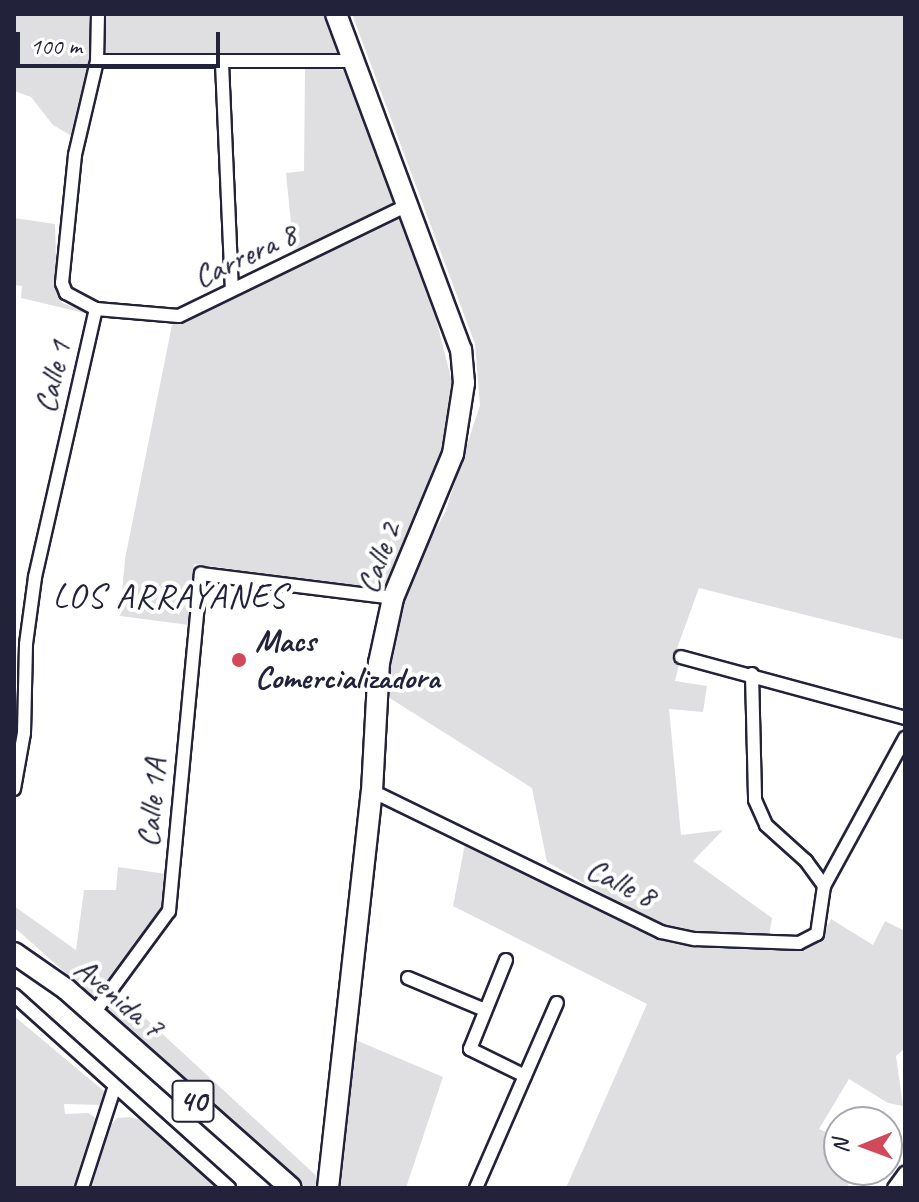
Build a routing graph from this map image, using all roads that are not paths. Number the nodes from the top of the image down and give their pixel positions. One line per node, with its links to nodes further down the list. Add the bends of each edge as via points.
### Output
1 (98, 14): 3 (street)
2 (336, 14): 5 (main road, Calle 2)
3 (97, 61): 4 (street); 8 (street, via 75,155 62,283 66,293)
4 (222, 63): 5 (street); 7 (street)
5 (353, 65): 6 (main road, Calle 2)
6 (408, 205): 7 (street, Carrera 8); 9 (main road, Calle 2, via 461,350 464,383 453,454)
7 (232, 289): 8 (street, Carrera 8, via 179,316)
8 (96, 309): 14 (street, Calle 1, via 35,577 26,644 24,733)
9 (393, 598): 15 (main road, Calle 2, via 379,663); 23 (street, Calle 1A, via 201,574 169,911)
10 (681, 657): 11 (street)
11 (752, 674): 12 (street); 16 (street, via 755,800 766,825 806,861)
12 (905, 718)
13 (905, 738): 16 (street)
14 (14, 789)
15 (372, 791): 16 (street, Calle 8, via 661,932 695,939 799,943 817,934); 30 (main road, Calle 2)
16 (824, 886)
17 (14, 953): 23 (main road, Avenida 7 / 40)
18 (506, 960): 22 (street)
19 (408, 978): 22 (street)
20 (14, 995): 25 (street)
21 (557, 1003): 24 (street)
22 (485, 1010): 24 (street, via 470,1049)
23 (94, 1013): 29 (main road, Avenida 7 / 40)
24 (525, 1076): 31 (street)
25 (115, 1086): 27 (street); 28 (street)
26 (905, 1173): 32 (street)
27 (82, 1188)
28 (229, 1188)
29 (291, 1188)
30 (328, 1188)
31 (476, 1188)
32 (894, 1188)

